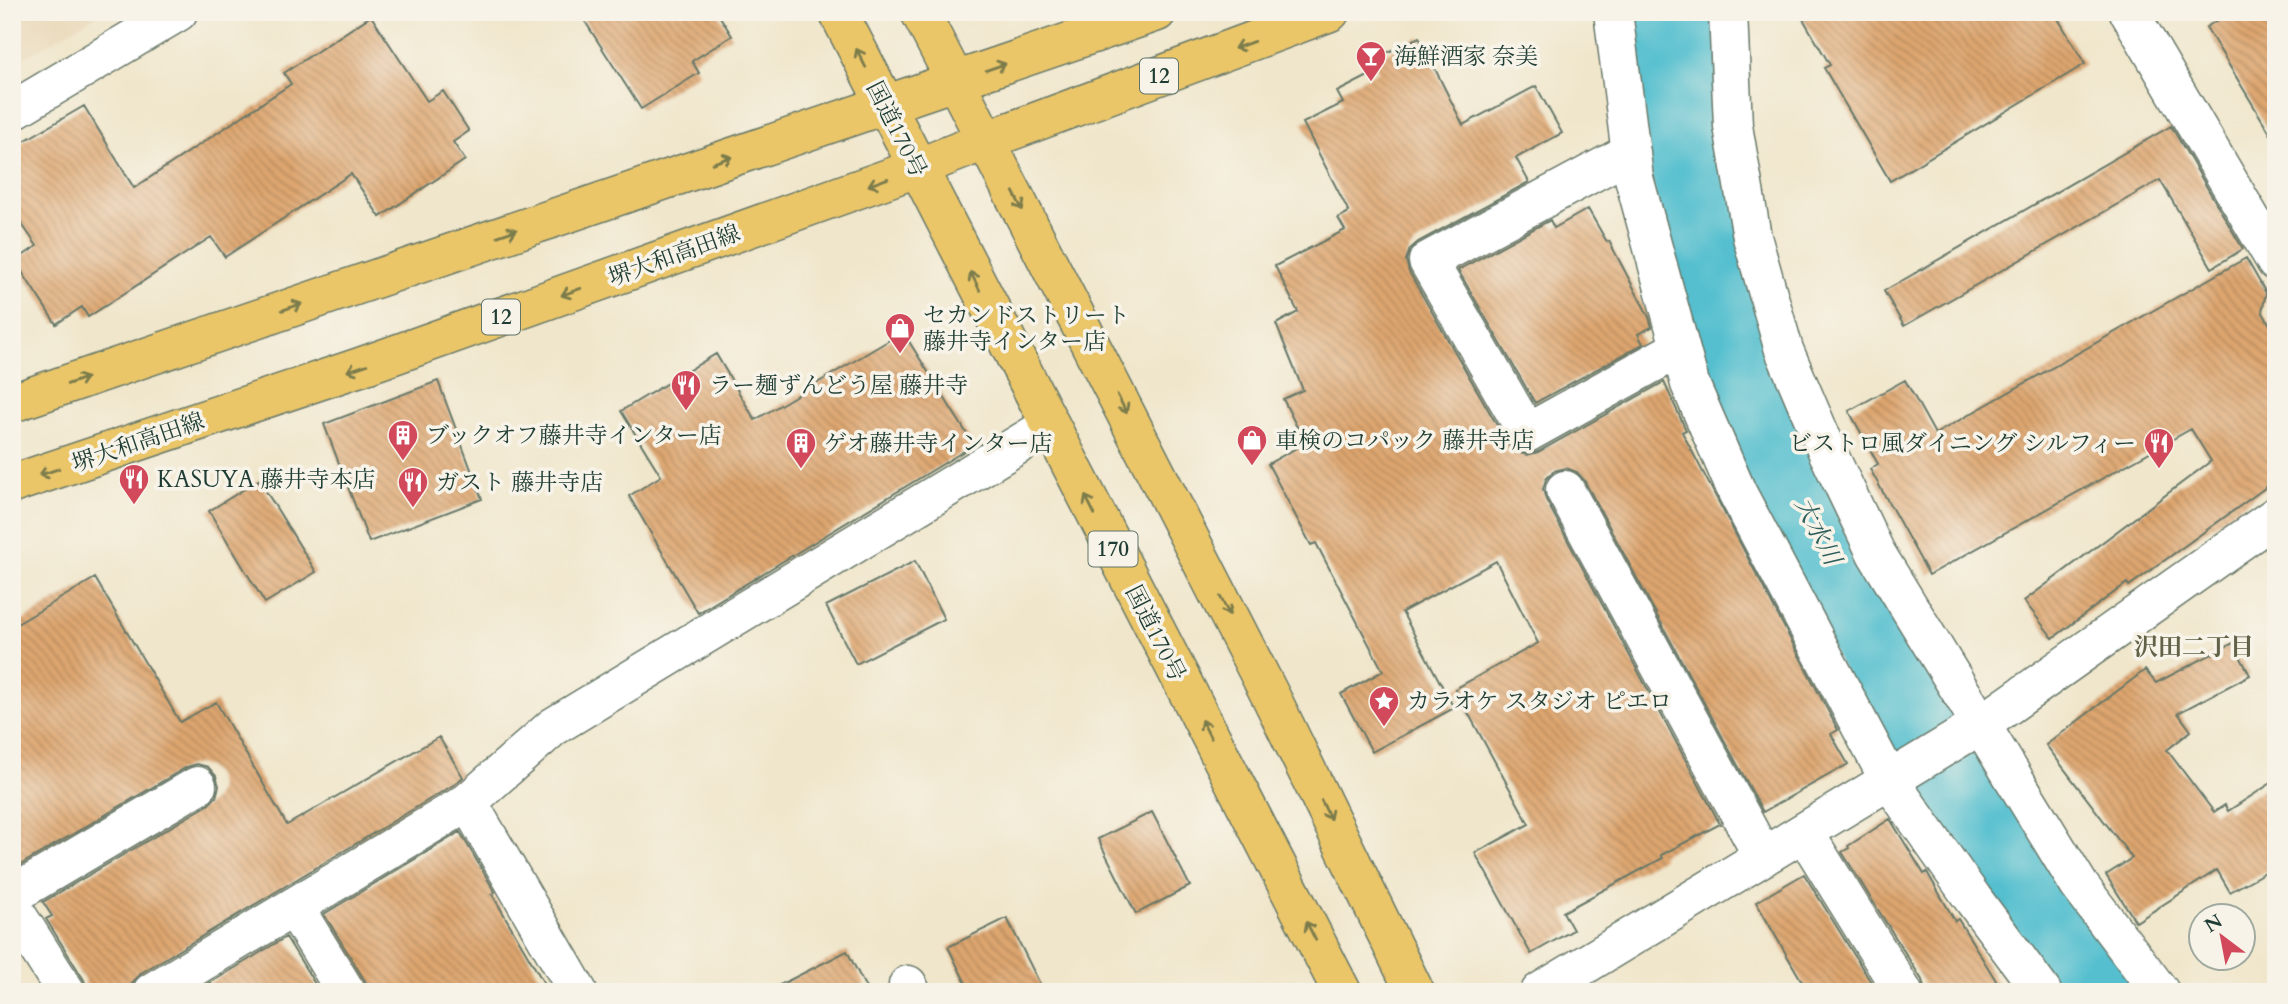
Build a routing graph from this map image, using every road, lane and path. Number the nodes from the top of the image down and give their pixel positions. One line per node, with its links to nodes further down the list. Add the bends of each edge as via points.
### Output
1 (178, 12): 11 (street)
2 (838, 12): 10 (main road, 国道170号 / 170, one-way to 2)
3 (920, 12): 9 (main road)
4 (1157, 12): 9 (main road, one-way to 4)
5 (1331, 12): 12 (main road, 堺大和高田線 / 12, one-way to 12)
6 (1613, 12): 13 (street)
7 (1728, 12): 22 (street, via 1733,126 1752,237 1784,350 1876,552)
8 (2129, 12): 15 (street)
9 (956, 80): 10 (main road); 12 (main road)
10 (885, 105): 14 (main road, 国道170号 / 170); 17 (main road, one-way to 10)
11 (12, 111)
12 (987, 140): 14 (main road, 堺大和高田線 / 12); 36 (main road, one-way to 36, via 1273,701)
13 (1631, 152): 16 (street, via 1634,178); 16 (street, via 1428,261 1527,433)
14 (917, 169): 18 (main road, 国道170号 / 170, one-way to 14); 19 (main road, 堺大和高田線 / 12, one-way to 19, via 360,367)
15 (2276, 262)
16 (1681, 348): 23 (street, via 1690,384 1737,492)
17 (12, 403)
18 (1049, 426): 25 (street, via 554,727); 35 (main road, 国道170号 / 170, one-way to 18)
19 (12, 484)
20 (1565, 490): 27 (street)
21 (2276, 516): 22 (street)
22 (1971, 730): 23 (street); 40 (street)
23 (1895, 776): 26 (street); 39 (street, via 1973,899)
24 (197, 786): 28 (street)
25 (468, 802): 30 (street); 34 (street)
26 (1804, 832): 27 (street); 38 (street)
27 (1763, 857): 37 (street)
28 (12, 895)
29 (12, 907): 31 (street)
30 (293, 907): 32 (street); 33 (street)
31 (66, 992)
32 (152, 992)
33 (346, 992)
34 (579, 992)
35 (1342, 992)
36 (1415, 992)
37 (1540, 992)
38 (1903, 992)
39 (2042, 992)
40 (2160, 992)

